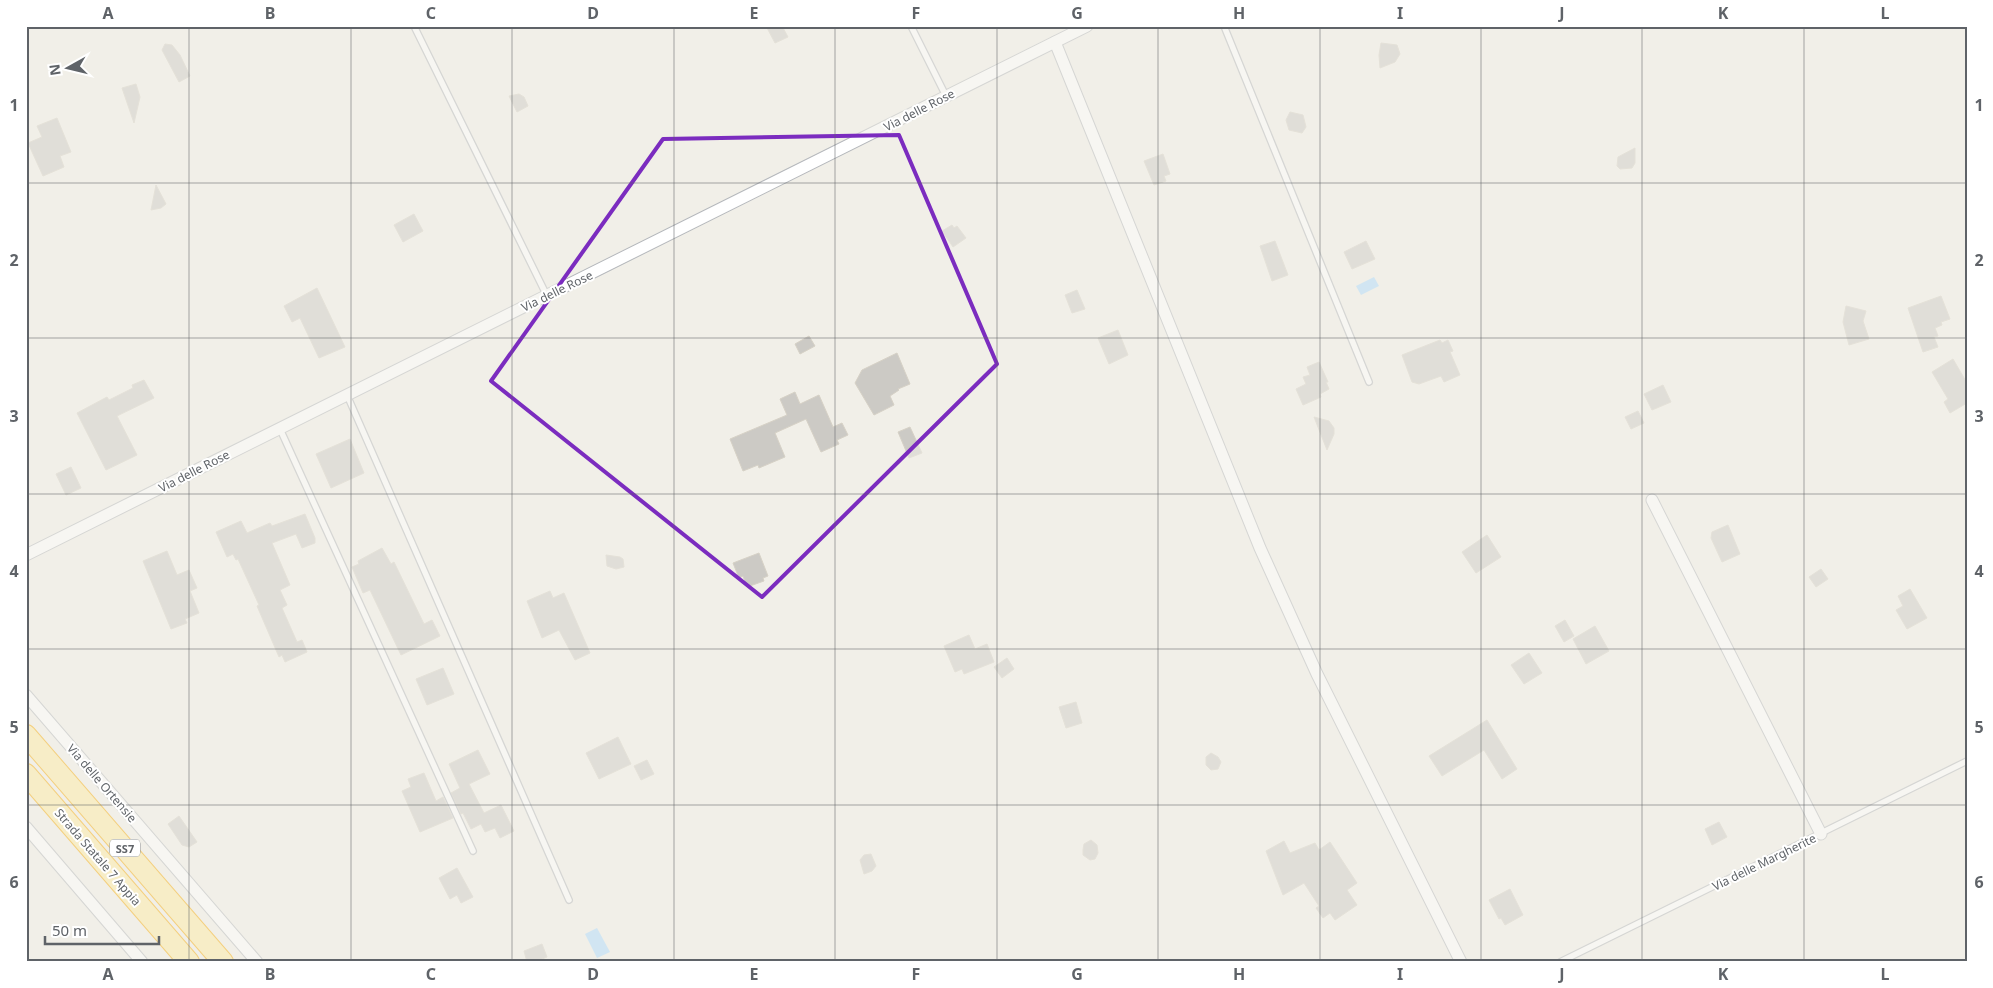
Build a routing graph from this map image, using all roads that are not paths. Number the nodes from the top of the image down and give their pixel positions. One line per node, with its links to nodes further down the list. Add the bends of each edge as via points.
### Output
1 (414, 26): 7 (lane)
2 (911, 26): 6 (lane)
3 (1087, 26): 5 (street, Via delle Rose)
4 (1224, 26): 8 (lane)
5 (1055, 42): 6 (street, Via delle Rose); 25 (street, via 1260,548 1317,674)
6 (946, 96): 7 (street, Via delle Rose)
7 (547, 296): 9 (street, Via delle Rose)
8 (1368, 382)
9 (347, 395): 10 (street, Via delle Rose); 20 (lane)
10 (280, 429): 12 (street, Via delle Rose); 19 (lane)
11 (1652, 500): 18 (street)
12 (26, 555)
13 (26, 695): 24 (street, Via delle Ortensie)
14 (26, 735): 23 (highway, Strada Statale 7 Appia / SS7)
15 (1967, 761): 18 (lane, Via delle Margherite)
16 (26, 774): 22 (highway, Strada Statale 7 Appia / SS7)
17 (26, 827): 21 (street)
18 (1821, 834): 26 (lane, Via delle Margherite)
19 (472, 851)
20 (569, 900)
21 (142, 962)
22 (189, 962)
23 (223, 962)
24 (257, 962)
25 (1461, 962)
26 (1560, 962)

